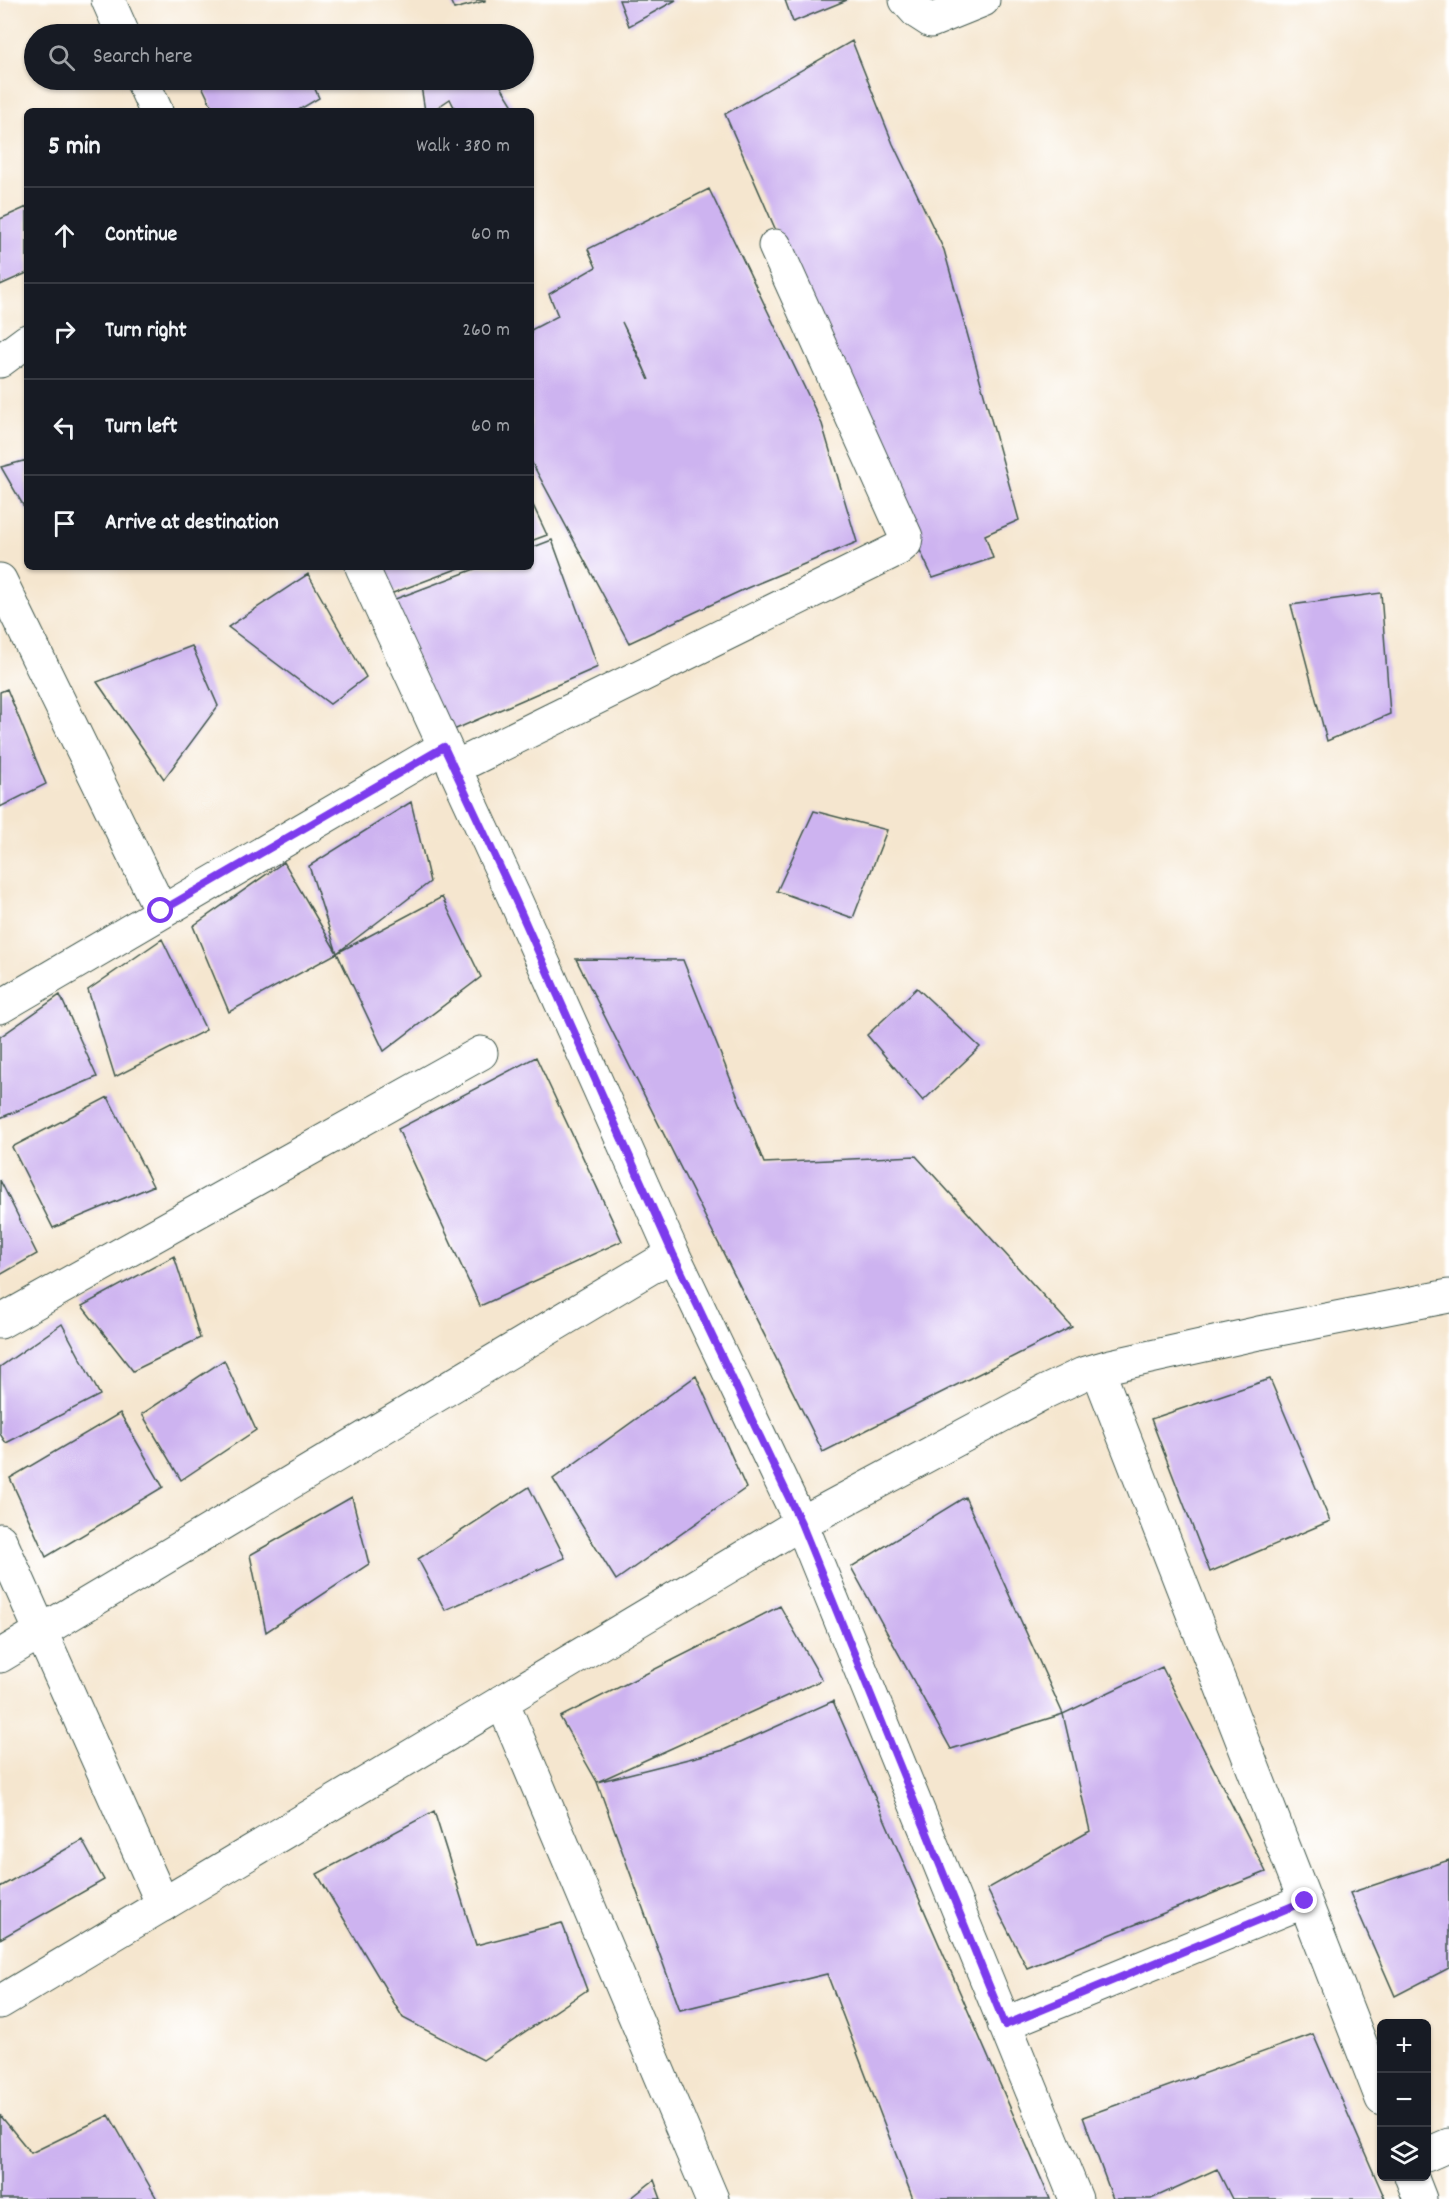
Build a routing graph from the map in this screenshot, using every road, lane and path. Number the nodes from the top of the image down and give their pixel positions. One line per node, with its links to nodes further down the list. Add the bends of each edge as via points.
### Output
1 (108, 0): 4 (street)
2 (906, 0): 3 (street, via 932,21)
3 (983, 0)
4 (119, 24)
5 (147, 90): 6 (street)
6 (155, 108)
7 (775, 246): 12 (street, via 906,537 904,543)
8 (24, 343): 9 (street)
9 (0, 361)
10 (363, 570): 12 (street)
11 (0, 580): 13 (street)
12 (449, 757): 13 (street); 16 (street)
13 (161, 911): 14 (street)
14 (0, 1007)
15 (481, 1053): 18 (street)
16 (673, 1254): 20 (street); 22 (street)
17 (1449, 1296): 19 (street)
18 (0, 1322)
19 (1098, 1370): 20 (street, via 1045,1392); 25 (street)
20 (801, 1523): 24 (street); 28 (street)
21 (0, 1540): 22 (street)
22 (42, 1631): 23 (street); 26 (street)
23 (0, 1656)
24 (502, 1701): 26 (street); 33 (street)
25 (1305, 1901): 28 (street); 29 (street)
26 (163, 1905): 27 (street)
27 (0, 2002)
28 (1005, 2025): 34 (street)
29 (1377, 2086)
30 (1449, 2145): 31 (street)
31 (1431, 2153)
32 (1414, 2181): 35 (street)
33 (712, 2199)
34 (1076, 2199)
35 (1420, 2199)

